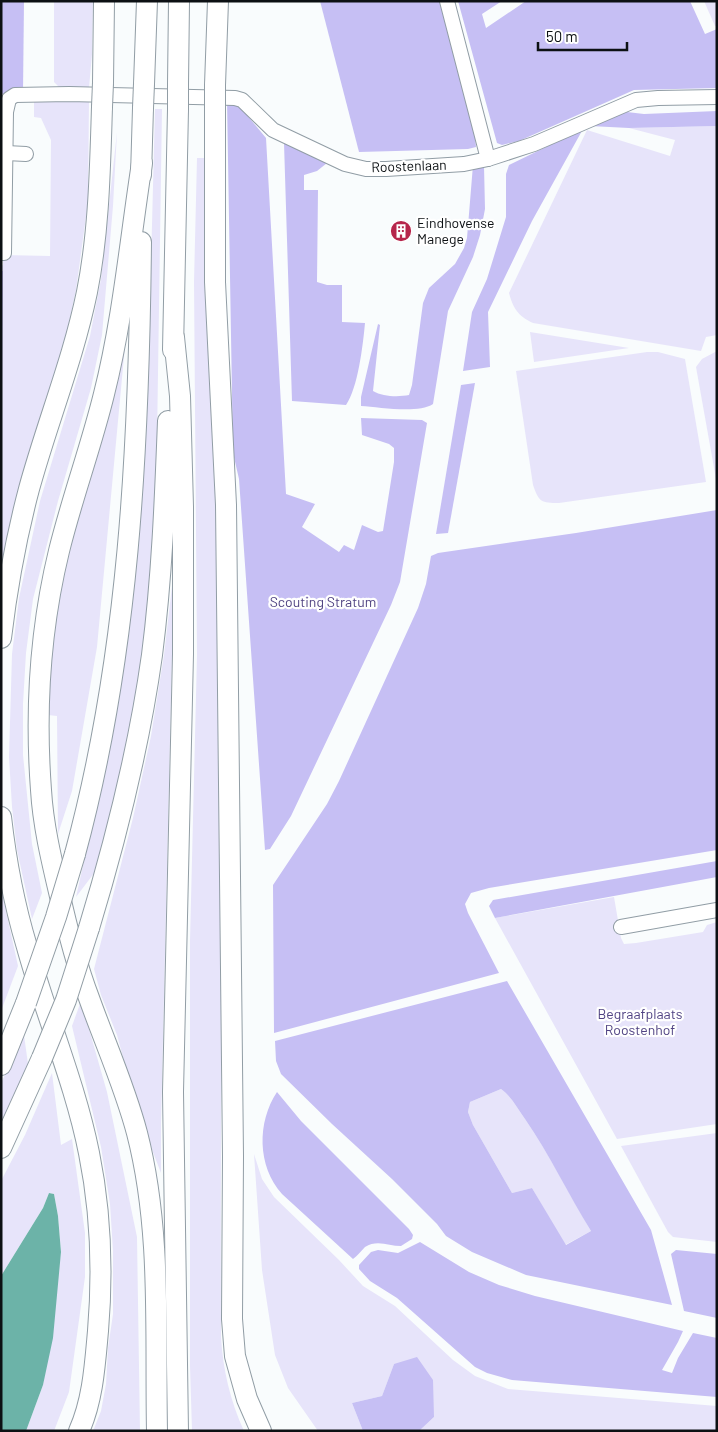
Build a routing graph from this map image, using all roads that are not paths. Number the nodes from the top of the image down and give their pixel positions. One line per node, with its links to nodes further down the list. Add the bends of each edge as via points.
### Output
1 (104, 1): 14 (highway, bridge, via 97,210 86,294 29,488 11,568)
2 (147, 1): 11 (highway, bridge)
3 (179, 1): 13 (highway, bridge)
4 (218, 1): 23 (highway, bridge, via 214,110 215,282 226,505 232,1319 242,1382)
5 (446, 1): 10 (street)
6 (717, 97): 10 (street, Roostenlaan, via 636,100 534,144)
7 (4, 129): 8 (street); 10 (street, Roostenlaan, via 8,99 15,95 236,98 273,130 345,164 366,169 464,164)
8 (6, 153): 9 (street); 12 (street, via 4,253)
9 (26, 154)
10 (488, 159)
11 (142, 163): 18 (highway, bridge, via 137,408 117,650 89,801 75,854 26,1004); 21 (highway, via 110,365 59,552 48,607 38,706 45,829 69,936 124,1092 146,1179 156,1277)
12 (1, 253)
13 (174, 337): 19 (highway, bridge, via 160,581 138,739 122,814 66,1000); 22 (highway, via 180,396 183,517 173,1092)
14 (1, 638)
15 (1, 817): 20 (highway, via 17,910 71,1084 98,1205 101,1280 98,1328 90,1396)
16 (717, 910): 17 (street)
17 (621, 927)
18 (1, 1065)
19 (1, 1148)
20 (79, 1431)
21 (157, 1431)
22 (178, 1431)
23 (261, 1431)

